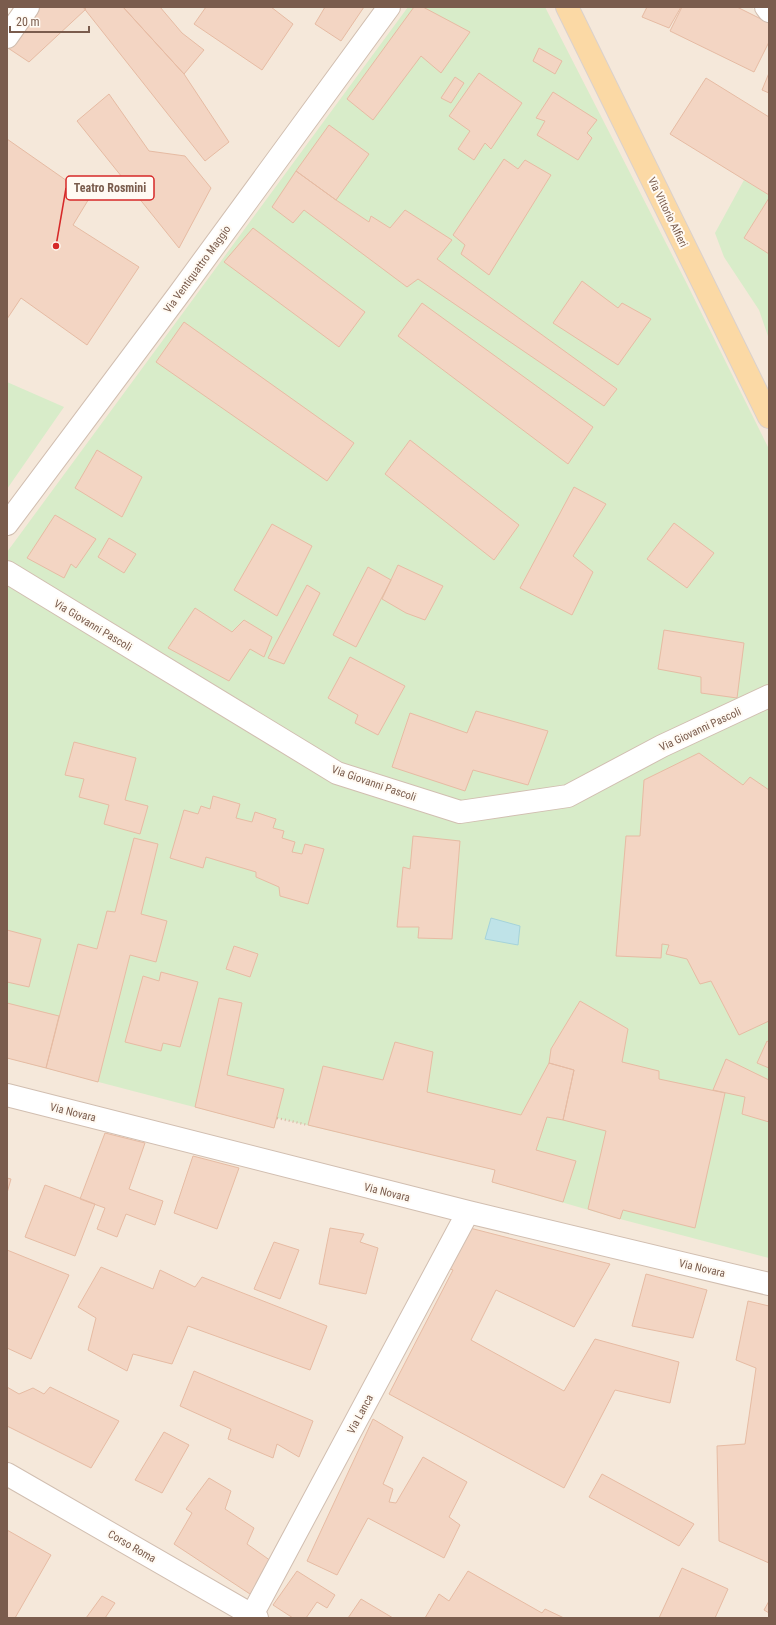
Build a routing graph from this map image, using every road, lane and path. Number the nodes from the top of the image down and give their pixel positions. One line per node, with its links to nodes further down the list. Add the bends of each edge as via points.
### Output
1 (28, 7): 6 (street)
2 (567, 7): 7 (main road, Via Vittorio Alfieri)
3 (766, 7): 5 (street)
4 (388, 9): 8 (street, Via Ventiquattro Maggio)
5 (769, 11)
6 (7, 37)
7 (769, 417)
8 (7, 524)
9 (7, 572): 10 (street, Via Giovanni Pascoli, via 337,773 460,812 568,796 662,746)
10 (769, 696)
11 (7, 1095): 14 (street, Via Novara)
12 (277, 1118): 13 (path)
13 (308, 1125)
14 (468, 1212): 15 (street, Via Novara); 17 (street, Via Lanca)
15 (769, 1284)
16 (7, 1474): 17 (street, Corso Roma)
17 (254, 1616)

